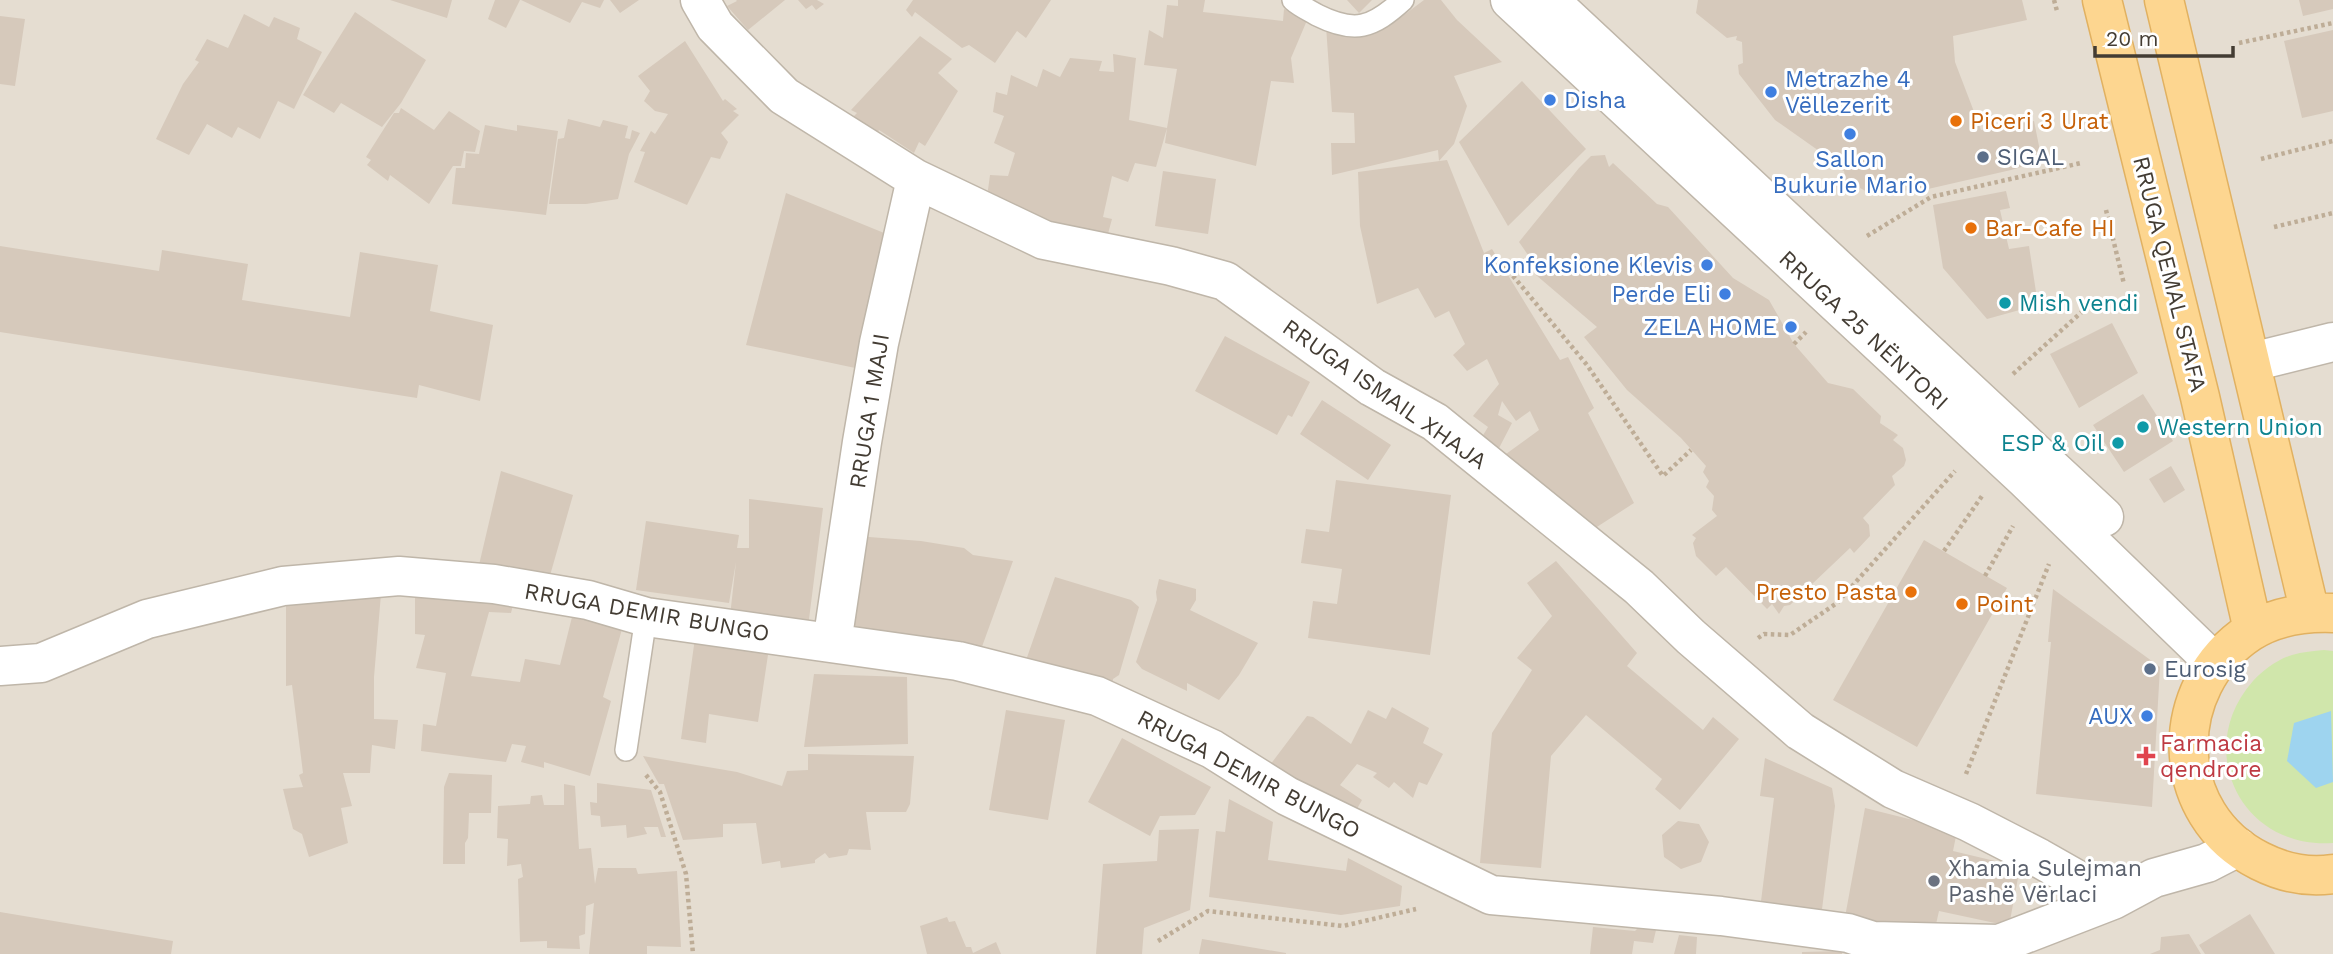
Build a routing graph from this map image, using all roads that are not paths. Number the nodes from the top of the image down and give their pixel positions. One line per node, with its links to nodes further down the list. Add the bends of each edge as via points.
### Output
1 (700, 0): 8 (street, RRUGA ISMAIL XHAJA, via 715,26 784,96)
2 (1293, 0): 3 (lane, via 1338,25 1363,26 1387,15)
3 (1403, 0)
4 (1510, 0): 14 (street, RRUGA 25 NËNTORI, via 2014,469)
5 (1549, 0): 14 (street, RRUGA 25 NËNTORI, via 2140,551)
6 (2102, 0): 14 (main road, RRUGA QEMAL STAFA, via 2204,416)
7 (2164, 0): 10 (main road)
8 (916, 179): 13 (street, RRUGA 1 MAJI, via 877,355); 19 (street, RRUGA ISMAIL XHAJA, via 1044,240 1171,265 1225,281 1372,387 1435,422 1639,586 1800,732 1893,789 2039,858)
9 (2333, 342): 10 (street)
10 (2252, 362): 11 (main road)
11 (2322, 613): 14 (main road, via 2280,618)
12 (646, 617): 13 (street, RRUGA DEMIR BUNGO); 15 (street, RRUGA DEMIR BUNGO, via 589,600 494,584 399,576 283,586 147,619 41,663); 16 (lane)
13 (832, 643): 19 (street, RRUGA DEMIR BUNGO, via 958,661 1097,696 1212,749 1287,796 1491,895 1721,916 1848,933 1873,941 2000,944)
14 (2233, 646): 17 (main road, via 2201,685 2192,709 2188,760 2204,809)
15 (0, 666)
16 (626, 750)
17 (2238, 848): 18 (main road, via 2272,867); 19 (street, RRUGA DEMIR BUNGO, via 2207,863 2154,878)
18 (2332, 878)
19 (2113, 900)

